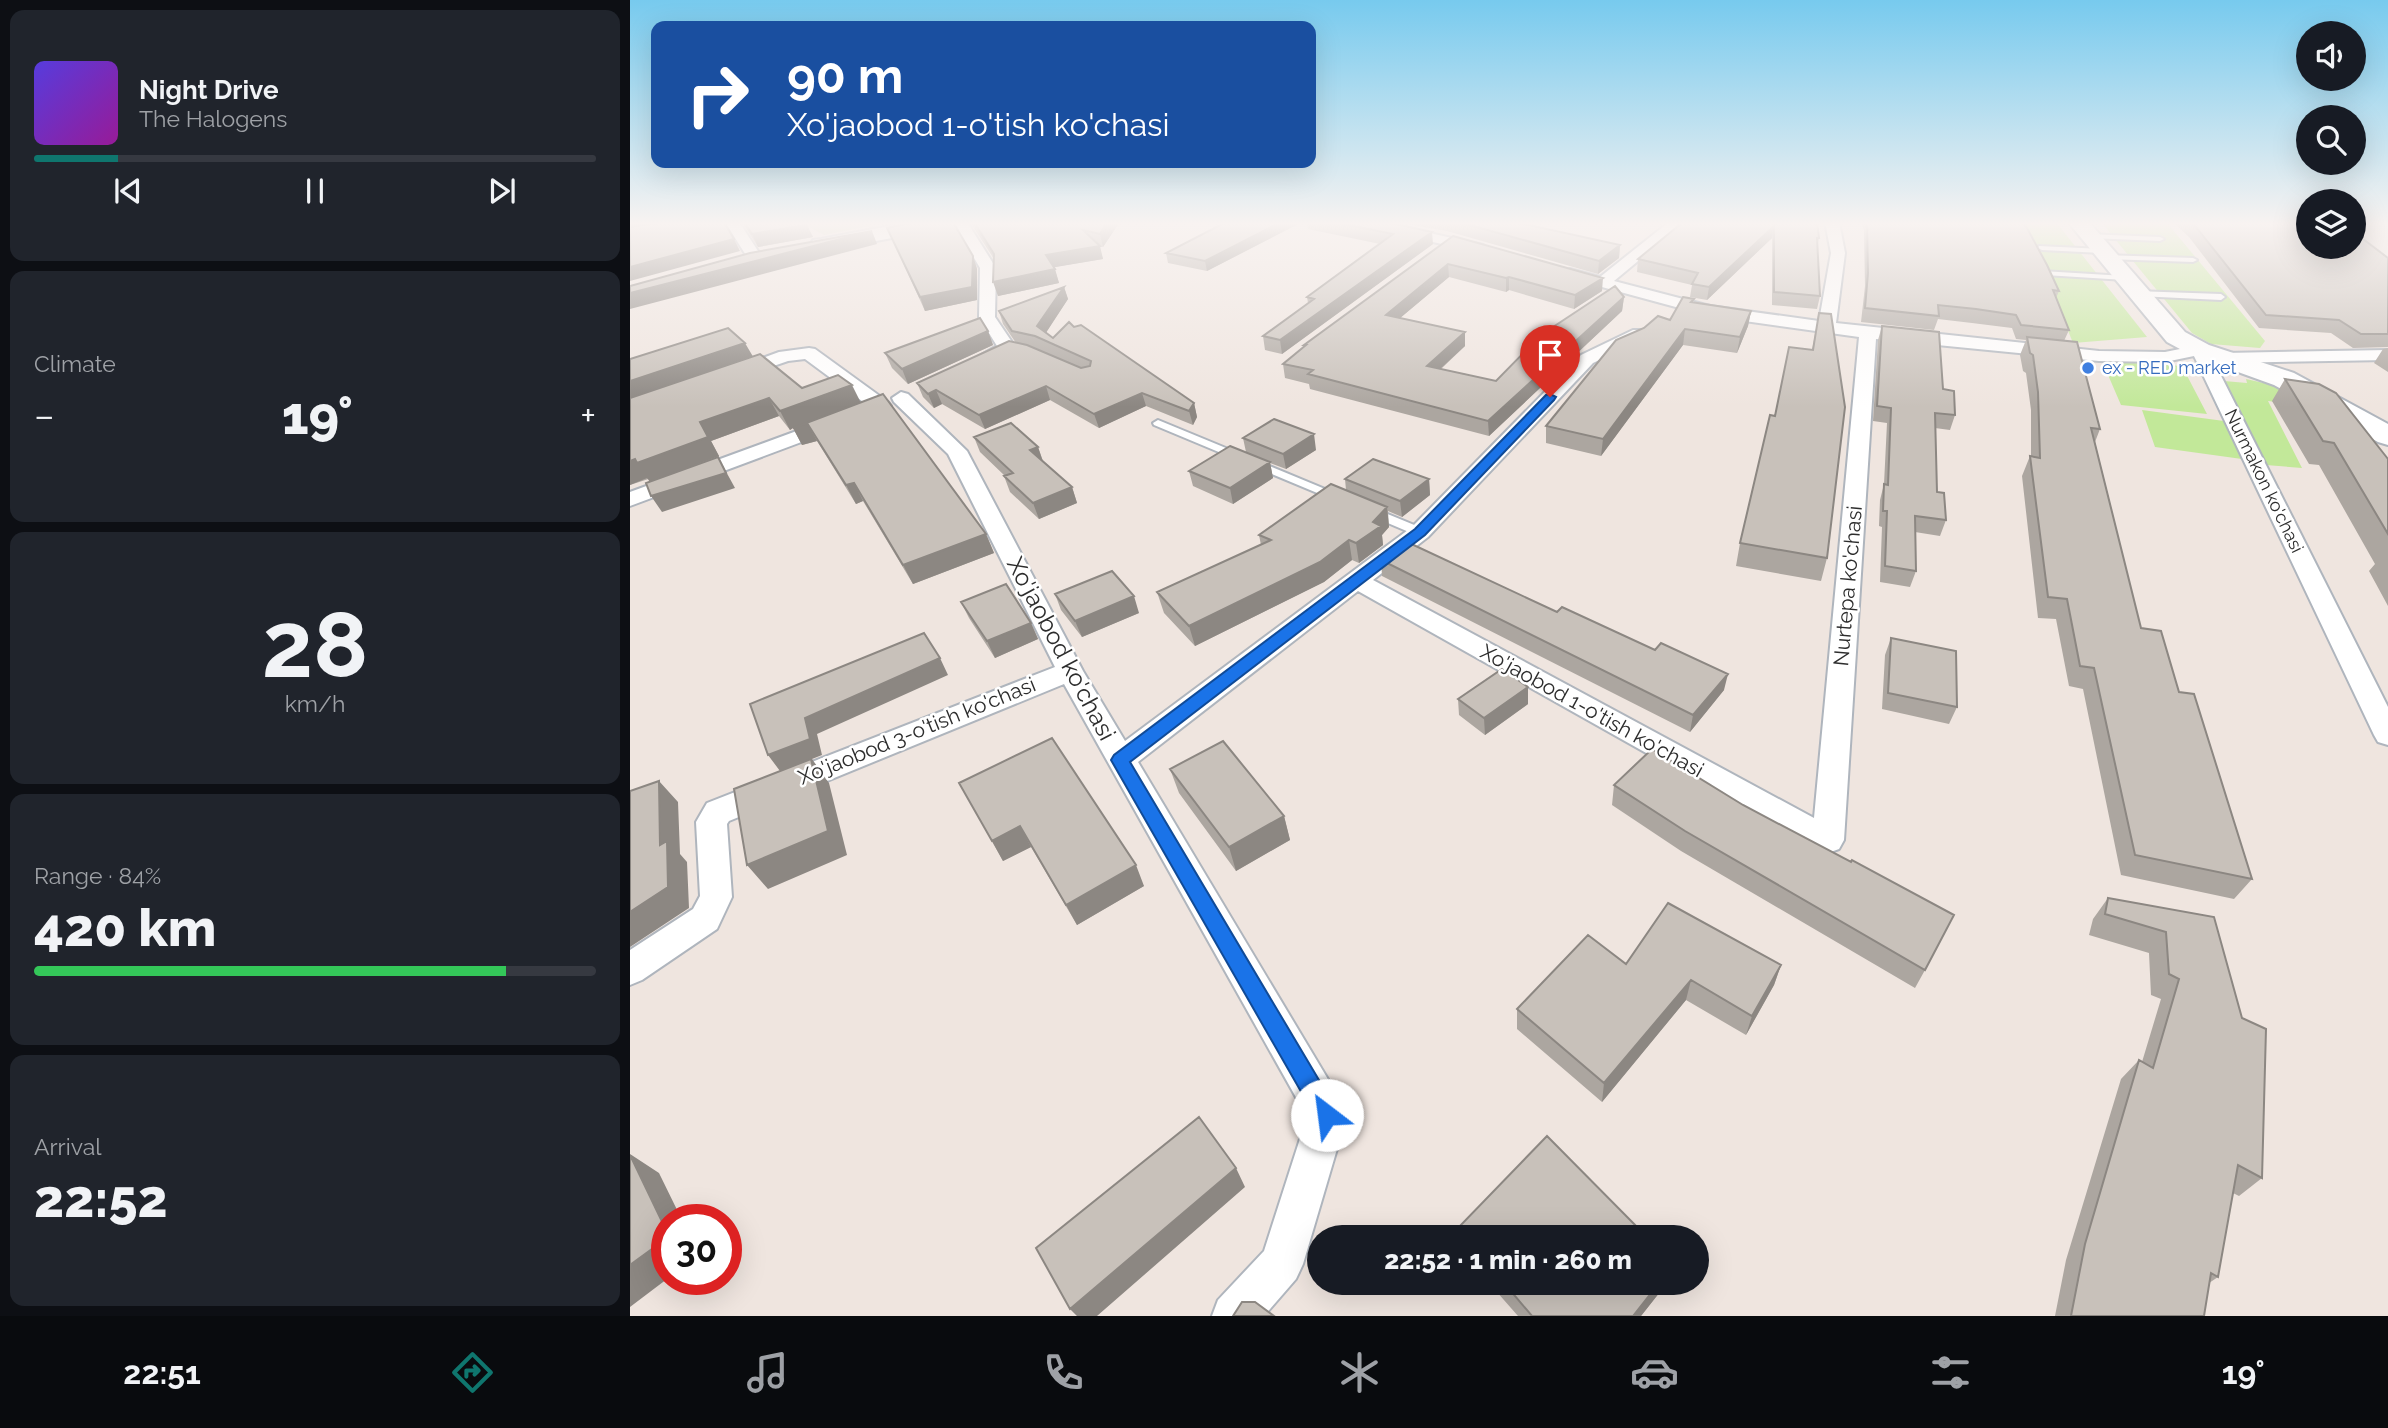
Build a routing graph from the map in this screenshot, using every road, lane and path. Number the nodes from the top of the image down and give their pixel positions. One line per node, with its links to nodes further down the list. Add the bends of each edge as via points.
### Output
1 (988, 283): 13 (street, via 987,317 1012,349)
2 (1603, 283): 8 (street)
3 (1833, 283): 9 (street)
4 (2114, 283): 6 (lane)
5 (2129, 283): 6 (street)
6 (2131, 286): 7 (lane); 11 (street, via 2171,333)
7 (2221, 297)
8 (1674, 303): 9 (street); 21 (street, via 1634,338 1587,359)
9 (1827, 327): 10 (street)
10 (1868, 332): 11 (street, via 2099,356); 26 (street, Nurtepa ko'chasi)
11 (2212, 354): 12 (street); 17 (street, via 2284,379); 24 (street, Nurmakon ko'chasi)
12 (2388, 355)
13 (960, 371)
14 (720, 380): 15 (street, Xo'jaobod ko'chasi, via 785,356 809,353)
15 (902, 397): 18 (street); 23 (street, Xo'jaobod ko'chasi, via 957,451)
16 (1158, 423): 19 (lane)
17 (2388, 436)
18 (630, 499)
19 (1345, 501)
20 (1357, 506): 21 (lane)
21 (1420, 532): 22 (street)
22 (1357, 582): 25 (street); 26 (street, Xo'jaobod 1-o'tish ko'chasi)
23 (1070, 671): 25 (street, Xo'jaobod ko'chasi); 27 (street, Xo'jaobod 3-o'tish ko'chasi, via 718,812 711,822 716,897 705,919)
24 (2388, 735)
25 (1120, 760): 28 (street, Xo'jaobod ko'chasi, via 1327,1115 1282,1264)
26 (1828, 840)
27 (630, 969)
28 (1234, 1316)

